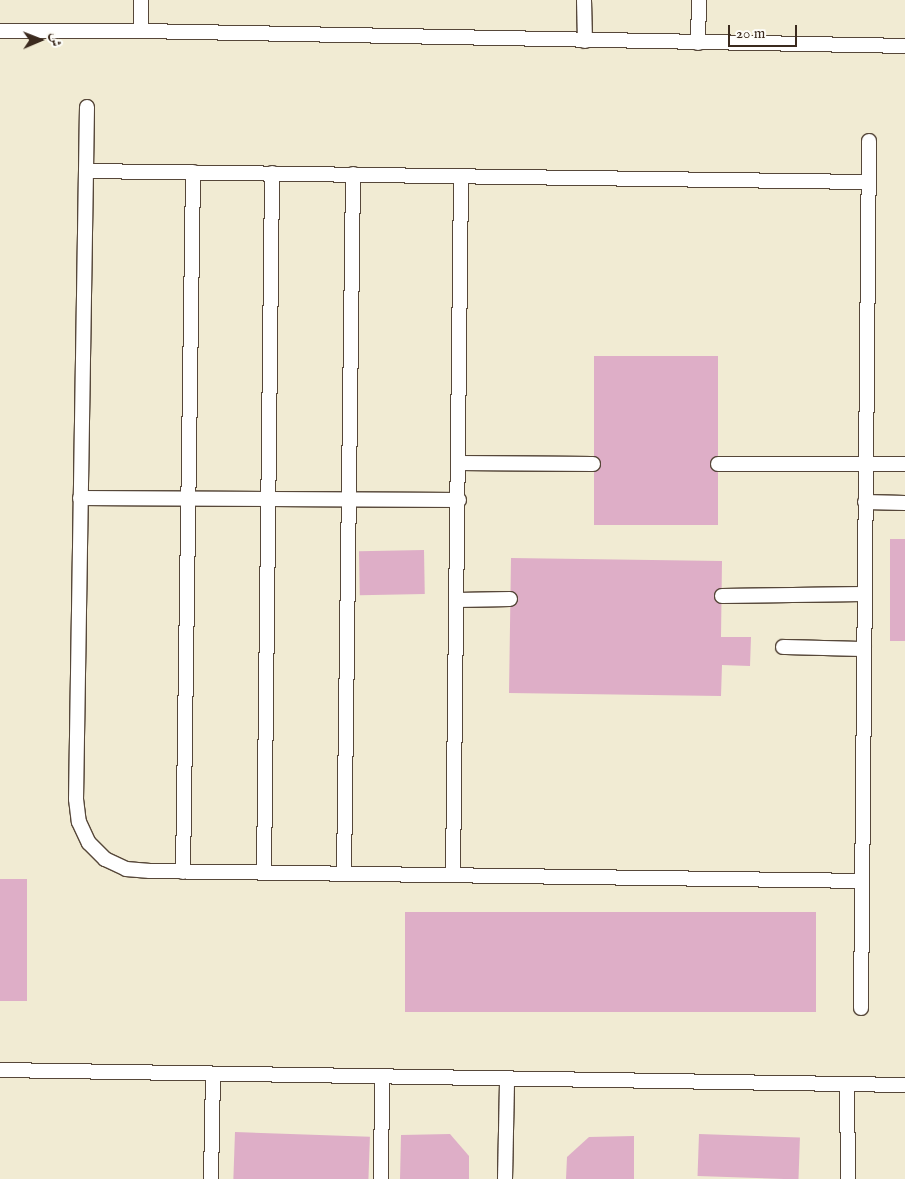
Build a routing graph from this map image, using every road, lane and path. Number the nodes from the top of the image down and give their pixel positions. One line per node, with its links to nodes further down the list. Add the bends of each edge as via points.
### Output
1 (141, 0): 5 (lane)
2 (584, 0): 6 (lane)
3 (698, 0): 7 (lane)
4 (0, 31): 5 (lane)
5 (141, 31): 6 (lane)
6 (585, 40): 7 (lane)
7 (698, 43): 8 (lane)
8 (905, 46)
9 (87, 107): 11 (lane)
10 (869, 141): 16 (lane)
11 (86, 170): 12 (lane); 22 (lane)
12 (193, 172): 13 (lane); 23 (lane)
13 (272, 173): 14 (lane); 24 (lane)
14 (353, 174): 15 (lane); 25 (lane)
15 (461, 176): 16 (lane); 17 (lane)
16 (868, 182): 21 (lane)
17 (459, 463): 18 (lane); 26 (lane)
18 (594, 464)
19 (718, 464): 21 (lane)
20 (905, 464): 21 (lane)
21 (866, 465): 27 (lane)
22 (80, 498): 23 (lane); 35 (lane, via 76,799 79,822 89,843 105,860 126,869)
23 (187, 498): 24 (lane); 35 (lane)
24 (269, 499): 25 (lane); 36 (lane)
25 (349, 499): 26 (lane); 37 (lane)
26 (458, 500): 32 (lane)
27 (865, 502): 28 (lane); 29 (lane)
28 (905, 503)
29 (864, 594): 30 (lane); 34 (lane)
30 (722, 596)
31 (510, 599): 32 (lane)
32 (457, 600): 38 (lane)
33 (783, 647): 34 (lane)
34 (864, 649): 39 (lane)
35 (183, 872): 36 (lane)
36 (264, 872): 37 (lane)
37 (344, 872): 38 (lane)
38 (452, 874): 39 (lane)
39 (862, 881): 40 (lane)
40 (861, 1008)
41 (0, 1070): 42 (lane)
42 (212, 1074): 43 (lane); 47 (lane)
43 (382, 1078): 44 (lane); 48 (lane)
44 (506, 1080): 45 (lane); 49 (lane)
45 (847, 1084): 46 (lane); 50 (lane)
46 (905, 1085)
47 (211, 1179)
48 (380, 1179)
49 (505, 1179)
50 (848, 1179)

